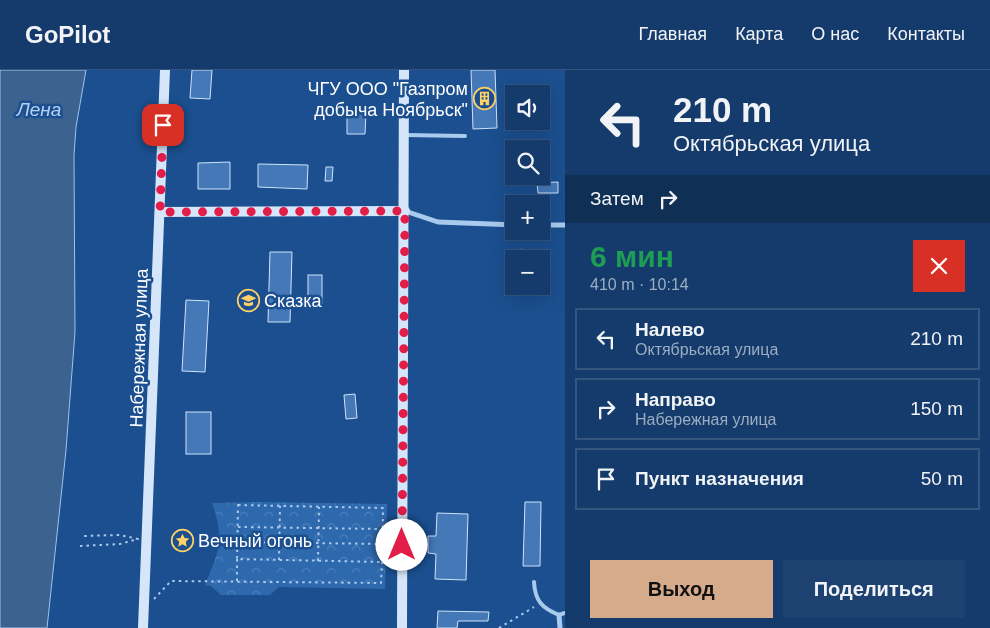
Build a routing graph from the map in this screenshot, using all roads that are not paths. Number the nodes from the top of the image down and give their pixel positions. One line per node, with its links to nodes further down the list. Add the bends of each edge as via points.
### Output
1 (165, 70): 6 (street, Набережная улица)
2 (404, 70): 3 (street)
3 (404, 135): 4 (lane); 5 (street)
4 (465, 136)
5 (405, 211): 6 (street); 7 (street, via 438,222); 13 (street)
6 (160, 212): 12 (street, Набережная улица)
7 (505, 225)
8 (550, 225): 9 (street)
9 (565, 225)
10 (534, 582): 11 (lane, via 534,593 540,605)
11 (562, 614): 14 (street)
12 (143, 628)
13 (402, 628)
14 (560, 628)

